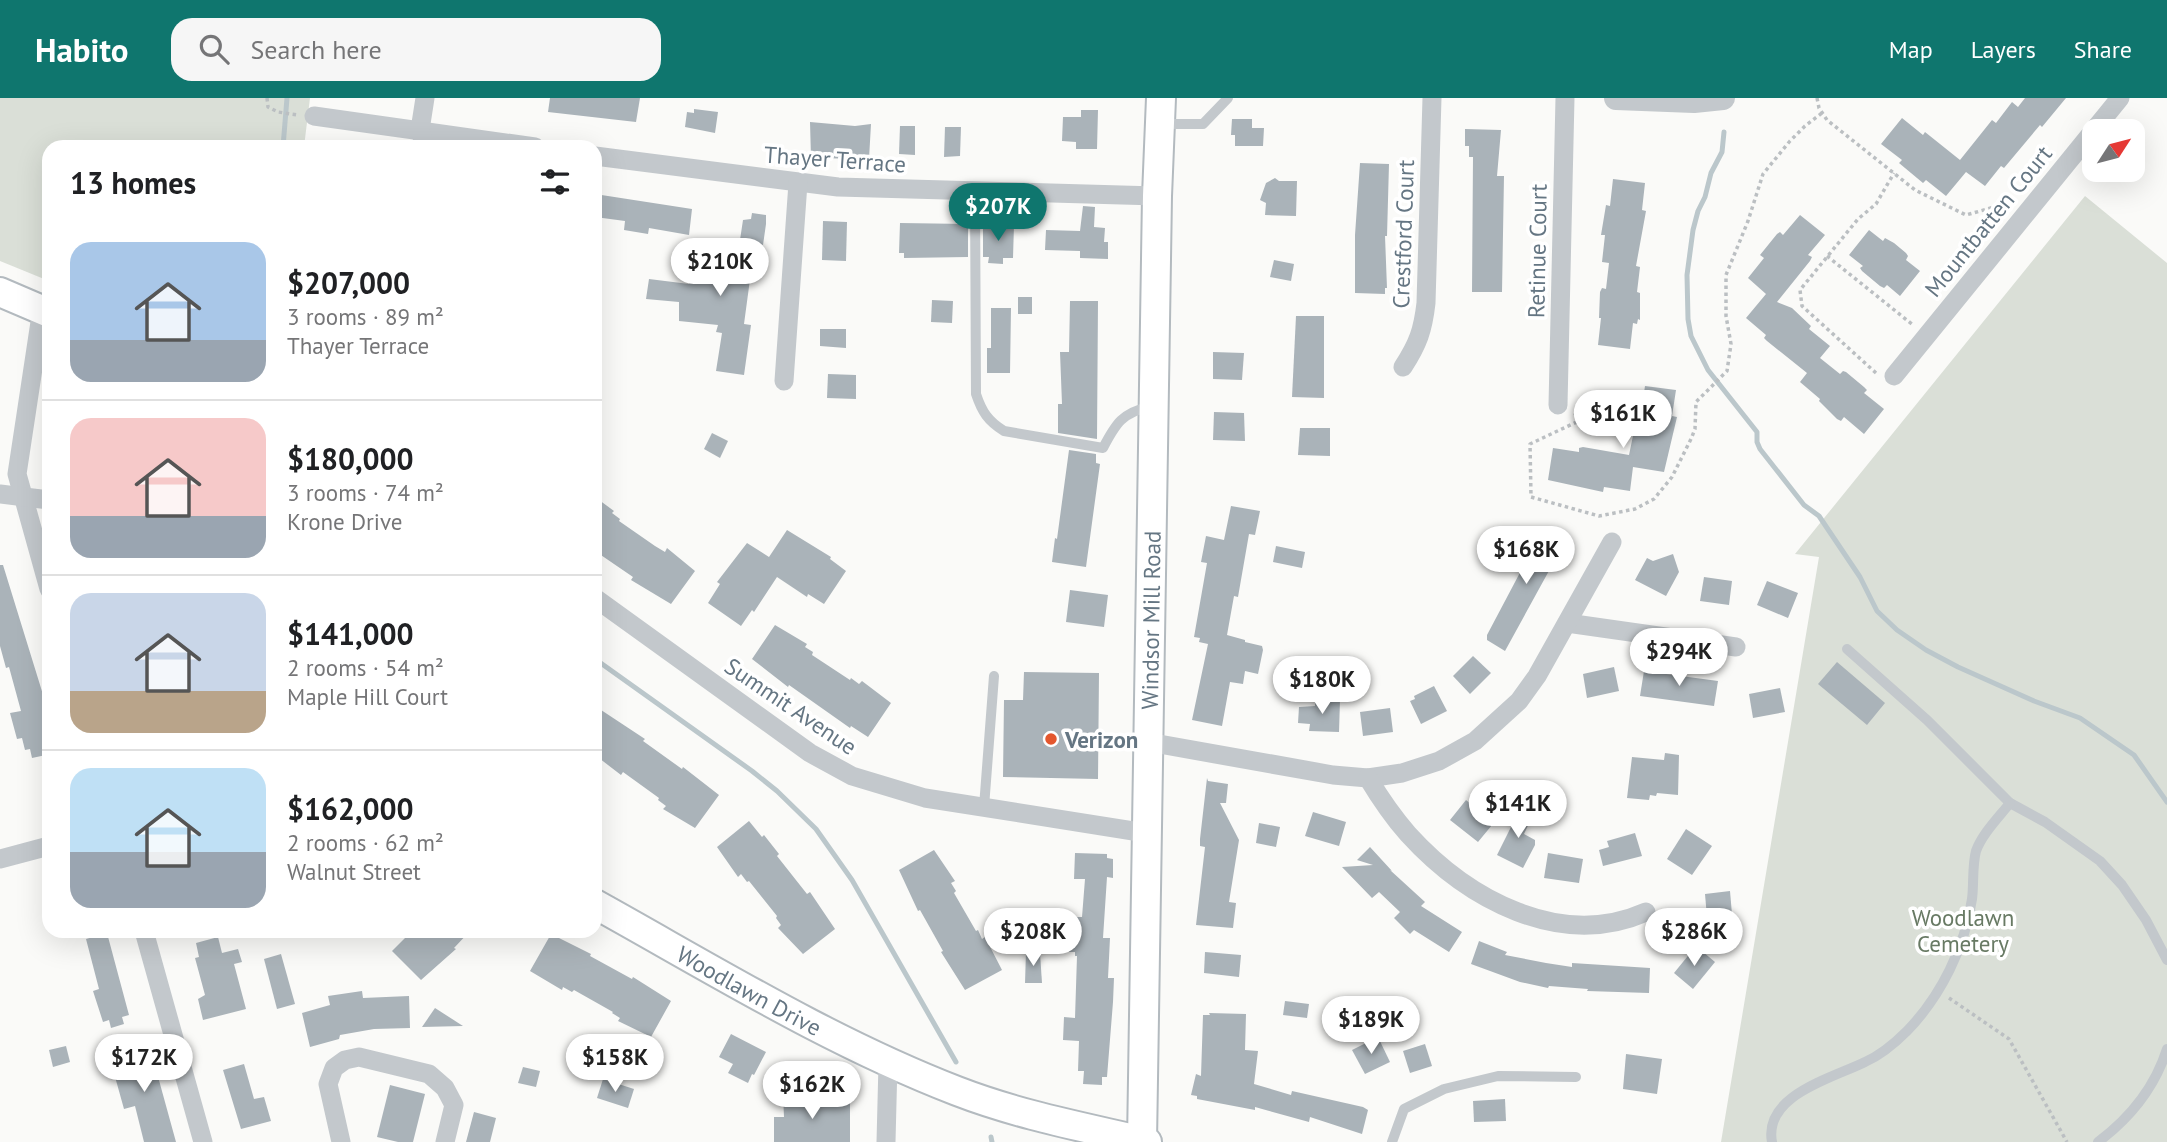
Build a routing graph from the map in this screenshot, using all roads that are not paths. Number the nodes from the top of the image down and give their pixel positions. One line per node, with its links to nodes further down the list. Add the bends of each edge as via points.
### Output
1 (425, 98): 10 (street)
2 (1228, 98): 8 (lane, via 1203,124)
3 (1432, 98): 18 (street, Crestford Court, via 1426,303 1416,347)
4 (1565, 98): 22 (street, Retinue Court)
5 (1616, 98): 6 (street)
6 (1723, 98)
7 (2120, 98): 19 (street, Mountbatten Court)
8 (1160, 111): 14 (main road, Windsor Mill Road)
9 (307, 115): 10 (street)
10 (423, 139)
11 (602, 157): 12 (street, Thayer Terrace)
12 (798, 183): 13 (street, Thayer Terrace); 20 (street)
13 (975, 191): 14 (street, Thayer Terrace); 21 (lane, via 976,394 982,413 1004,431 1103,448 1124,416)
14 (1157, 196): 21 (main road, Windsor Mill Road)
15 (0, 292): 16 (main road)
16 (42, 310)
17 (42, 328): 24 (street, via 17,474)
18 (1403, 366)
19 (1894, 376)
20 (784, 381)
21 (1154, 405): 33 (main road, Windsor Mill Road)
22 (1558, 405)
23 (0, 494): 24 (street)
24 (23, 497): 25 (street); 27 (street)
25 (42, 499)
26 (1612, 542): 29 (street)
27 (42, 564)
28 (602, 603): 36 (street, Summit Avenue, via 810,753 852,776 925,798)
29 (1567, 623): 30 (street); 34 (street, via 1519,701 1475,741 1439,761)
30 (1736, 647)
31 (1847, 649): 35 (lane)
32 (994, 676): 36 (lane)
33 (1148, 742): 34 (street); 37 (main road, Windsor Mill Road)
34 (1368, 778): 41 (street, via 1408,835 1489,899 1548,922 1574,925 1602,925)
35 (2010, 803): 43 (lane, via 2100,861 2146,920); 54 (lane, via 1976,851 1966,926 1956,955 1925,1010 1890,1047 1783,1105 1771,1127)
36 (984, 807): 37 (street, Summit Avenue)
37 (1146, 832): 52 (main road, Windsor Mill Road)
38 (42, 848): 39 (street)
39 (0, 859)
40 (602, 908): 45 (main road, Woodlawn Drive)
41 (1646, 912)
42 (146, 938): 48 (street)
43 (2167, 960)
44 (2167, 1049): 46 (lane)
45 (888, 1063): 51 (street); 52 (main road, Woodlawn Drive, via 1020,1113)
46 (2163, 1068): 55 (lane, via 2134,1110)
47 (1576, 1077): 53 (lane, via 1498,1076 1444,1089 1404,1109)
48 (203, 1142)
49 (341, 1142): 50 (street, via 328,1084 334,1068 359,1056 429,1074 445,1088 454,1105)
50 (445, 1142)
51 (886, 1142)
52 (1143, 1142)
53 (1392, 1142)
54 (1772, 1142)
55 (2098, 1142)

